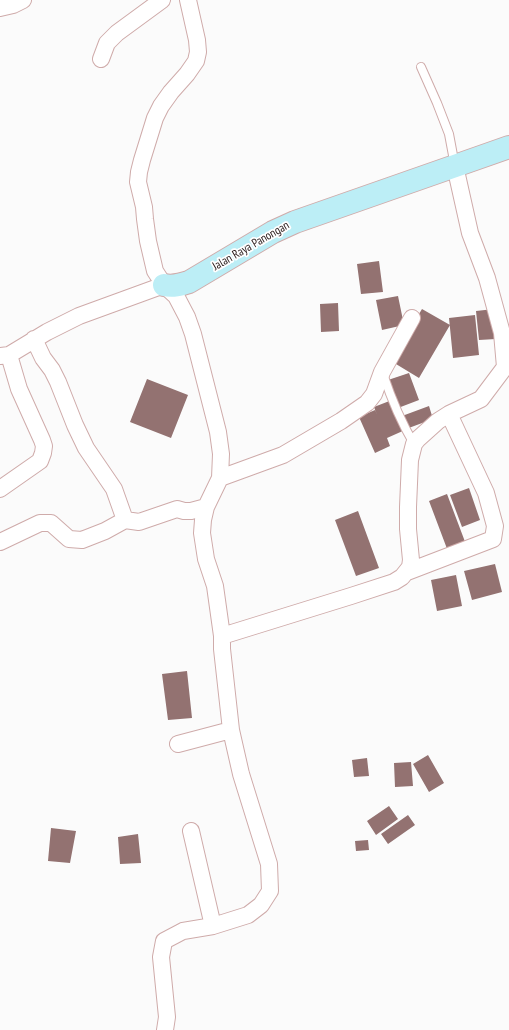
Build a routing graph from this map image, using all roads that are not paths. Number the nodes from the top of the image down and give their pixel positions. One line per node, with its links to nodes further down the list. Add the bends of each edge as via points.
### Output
1 (24, 0): 4 (street)
2 (162, 0): 5 (street, via 117,32 108,43)
3 (188, 0): 9 (street, via 197,40 196,61 171,92 155,118 138,182 155,271)
4 (0, 8)
5 (101, 59)
6 (421, 67): 8 (lane, via 449,134)
7 (509, 146): 8 (street, Jalan Raya Panongan)
8 (455, 166): 9 (street, Jalan Raya Panongan, via 295,222 189,282 175,286); 14 (street, via 470,233 487,278 502,333 505,367 481,399)
9 (164, 285): 11 (street, Jalan Raya Panongan, via 79,316); 16 (street, via 176,296 193,334 218,432 221,454)
10 (412, 318): 13 (street)
11 (34, 339): 12 (street, Jalan Raya Panongan); 19 (street, via 58,382 86,448 114,489)
12 (4, 355): 17 (street, via 44,446 40,461)
13 (382, 372): 15 (lane, via 402,422); 16 (street, via 374,394 367,403 341,421 284,455)
14 (449, 414): 15 (street); 21 (street, via 486,493 495,526 493,539)
15 (414, 444): 21 (street, via 410,460 408,507 412,560)
16 (220, 478): 18 (street)
17 (0, 489)
18 (206, 507): 19 (street, via 191,511 177,509 139,522); 22 (street, via 202,533 206,559 215,586)
19 (125, 520): 20 (street, via 82,540 69,538 51,523 40,523)
20 (0, 542)
21 (407, 572): 22 (street, via 394,582)
22 (222, 636): 23 (street)
23 (231, 730): 24 (street); 26 (street, via 241,774 269,864 270,891 261,905 248,915)
24 (178, 744)
25 (191, 831): 26 (street)
26 (213, 926): 27 (street, via 183,931 164,941 161,957 167,1017)
27 (165, 1030)

